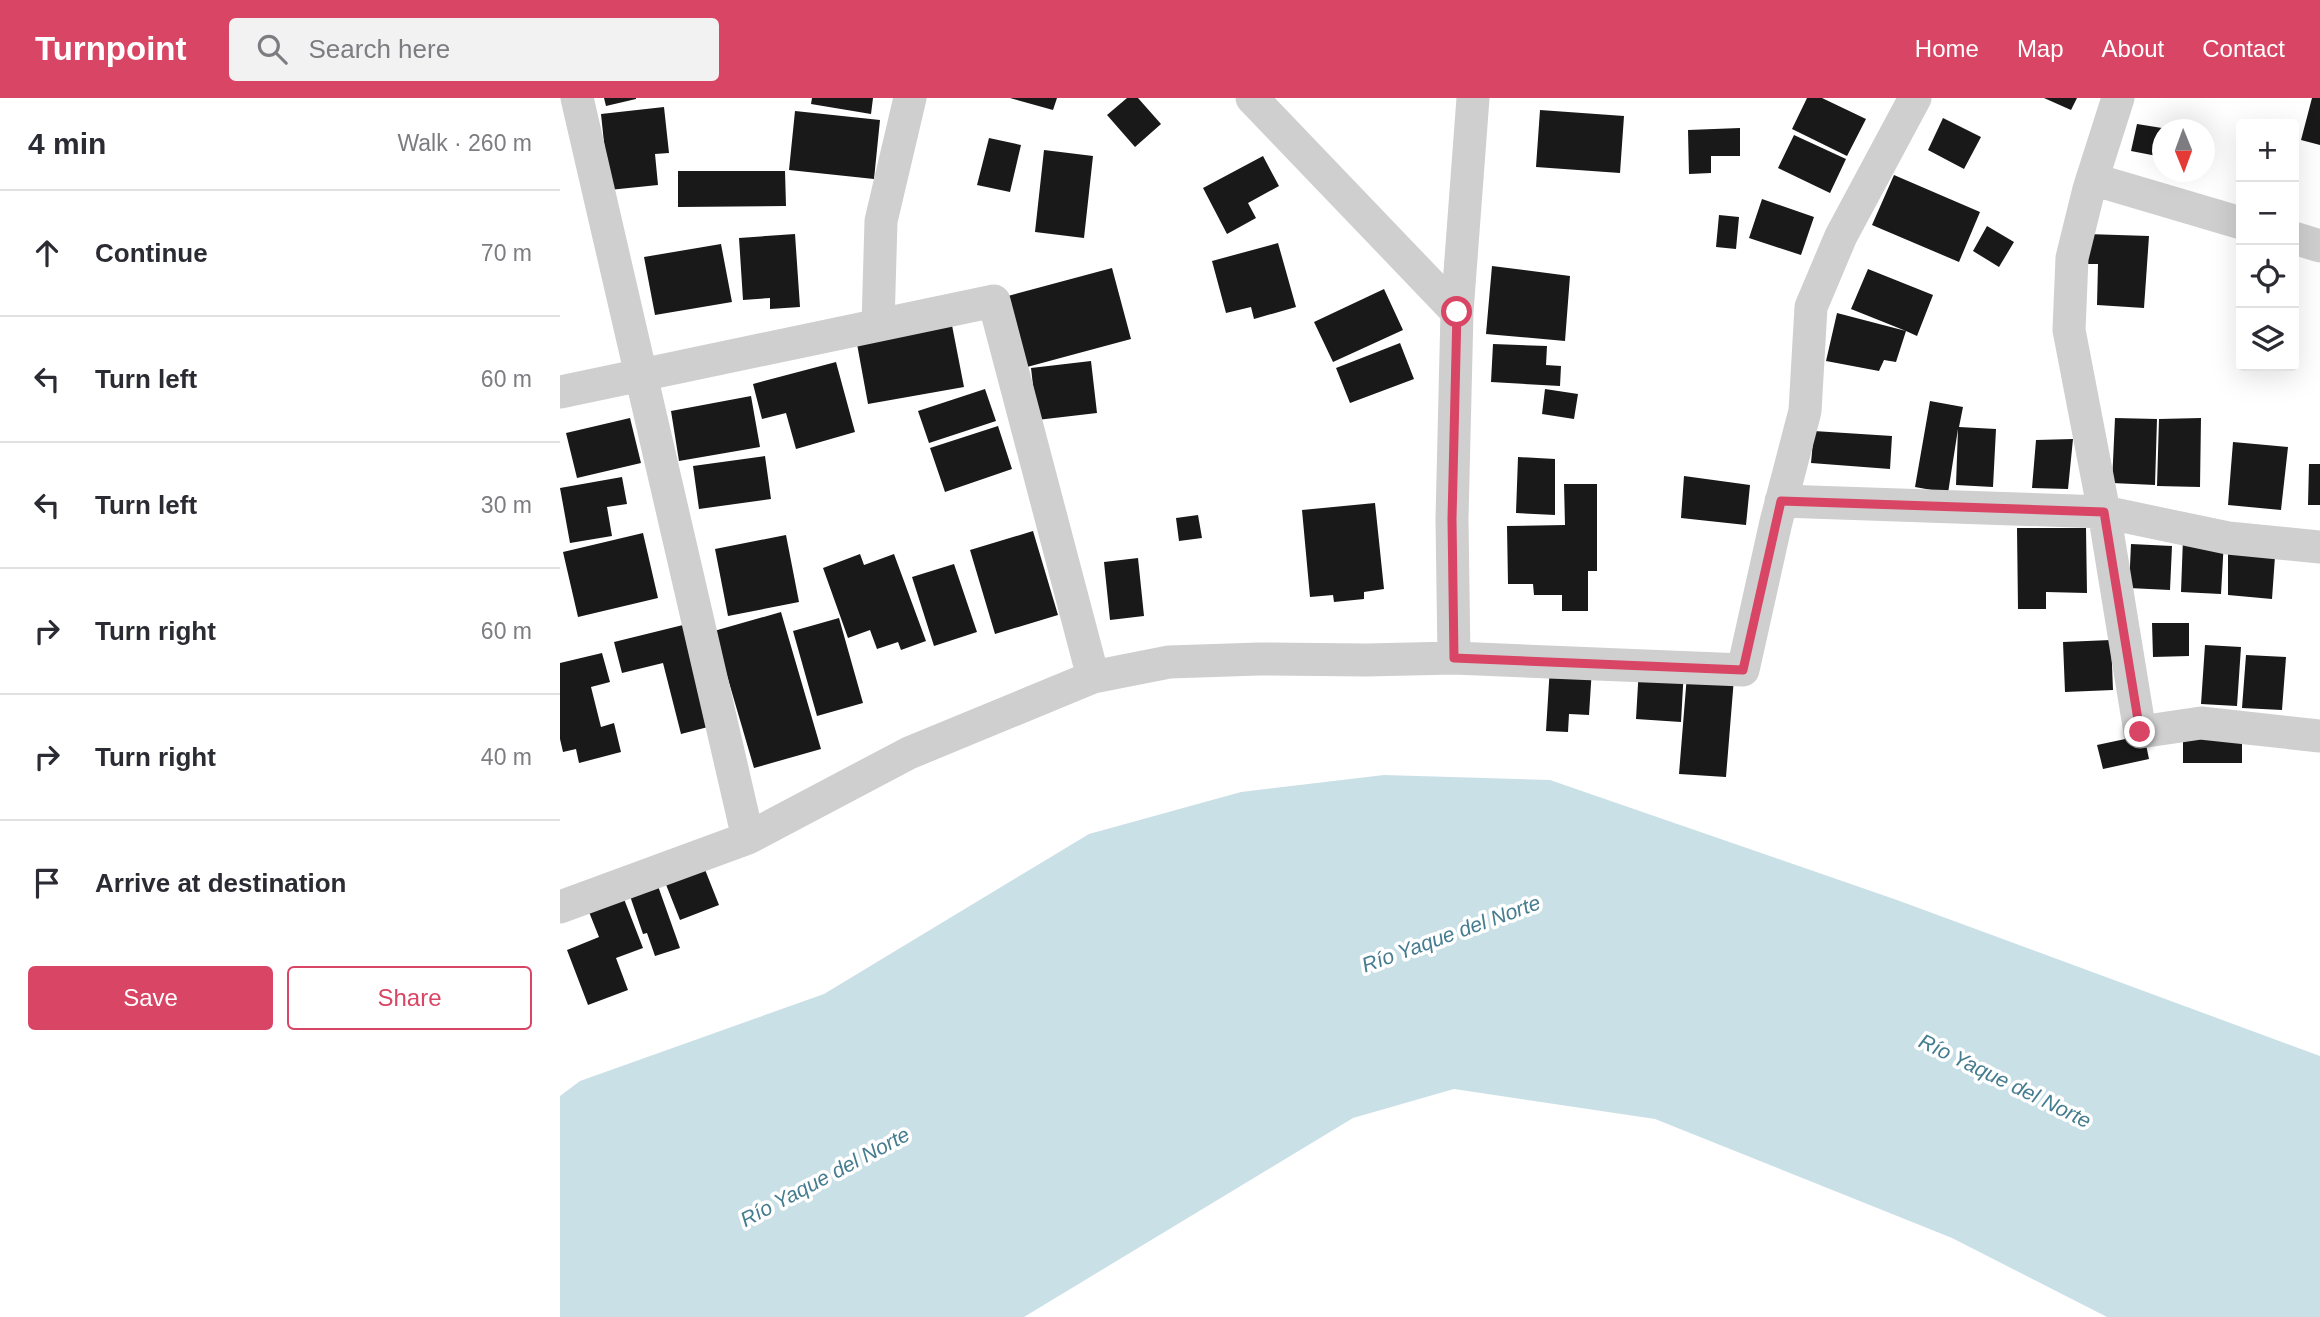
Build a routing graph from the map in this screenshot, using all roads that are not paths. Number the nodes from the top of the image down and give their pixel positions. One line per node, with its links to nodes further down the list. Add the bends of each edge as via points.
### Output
1 (577, 98): 7 (street)
2 (910, 98): 13 (street, via 881,221)
3 (1252, 98): 12 (street)
4 (1473, 98): 12 (street)
5 (1915, 98): 16 (street, via 1841,236 1811,307 1805,411)
6 (2118, 98): 8 (street)
7 (572, 137): 14 (street)
8 (2092, 179): 9 (street); 17 (street, via 2072,258 2069,330)
9 (2236, 222)
10 (2299, 240): 11 (street)
11 (2320, 246)
12 (1457, 312): 19 (street)
13 (878, 325): 14 (street); 20 (street, via 994,300)
14 (640, 375): 15 (street); 22 (street)
15 (560, 392)
16 (1781, 501): 17 (street); 19 (street, via 1743,670)
17 (2104, 512): 18 (street, via 2228,537); 21 (street, via 2140,732 2202,723)
18 (2320, 547)
19 (1454, 658): 20 (street, via 1169,662)
20 (1093, 677): 22 (street, via 909,753)
21 (2320, 736)
22 (748, 838): 23 (street)
23 (560, 907)

